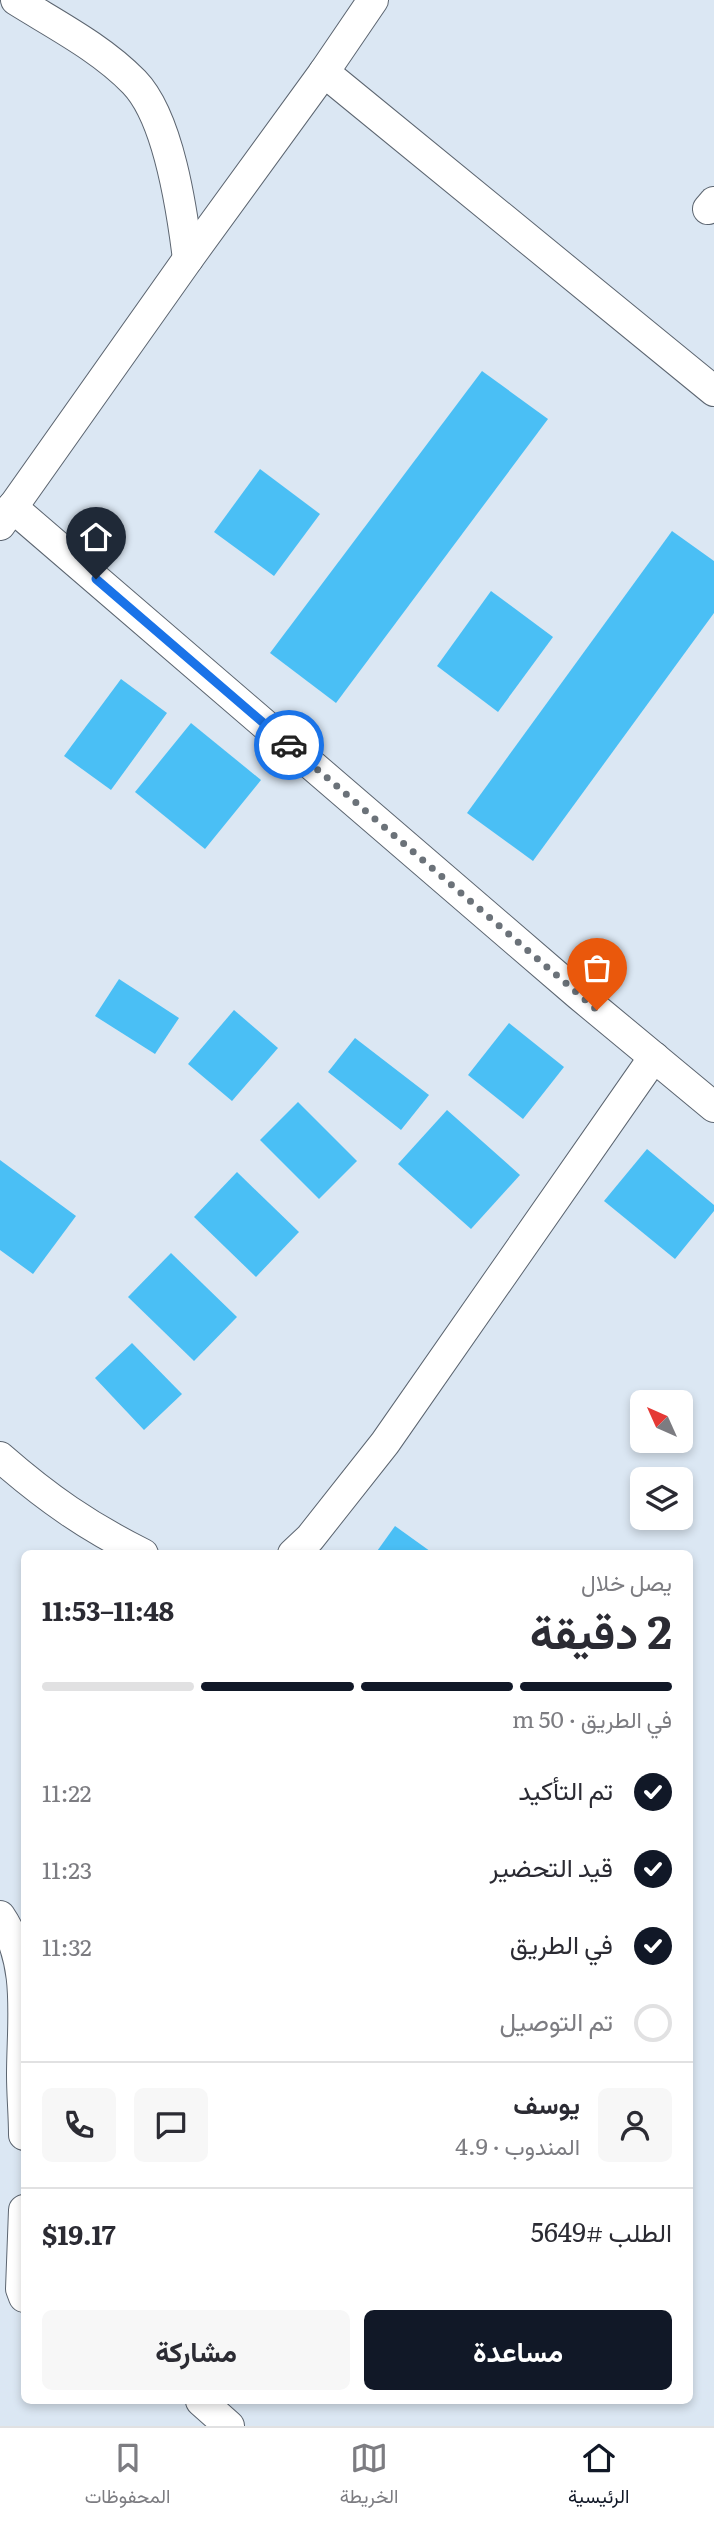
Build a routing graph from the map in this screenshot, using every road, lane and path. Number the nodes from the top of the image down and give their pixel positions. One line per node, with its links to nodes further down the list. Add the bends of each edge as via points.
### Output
1 (16, 0): 4 (street, via 97,51 144,95 179,191)
2 (373, 0): 3 (street)
3 (324, 72): 4 (street); 5 (street)
4 (188, 258): 6 (street)
5 (714, 391)
6 (6, 516): 7 (street)
7 (654, 1057): 8 (street); 11 (street, via 385,1443)
8 (714, 1107)
9 (0, 1457): 10 (street, via 46,1497)
10 (135, 1550)
11 (296, 1550)
12 (0, 1916): 13 (street, via 11,1932)
13 (21, 1976)
14 (204, 2404): 15 (street)
15 (229, 2426)

